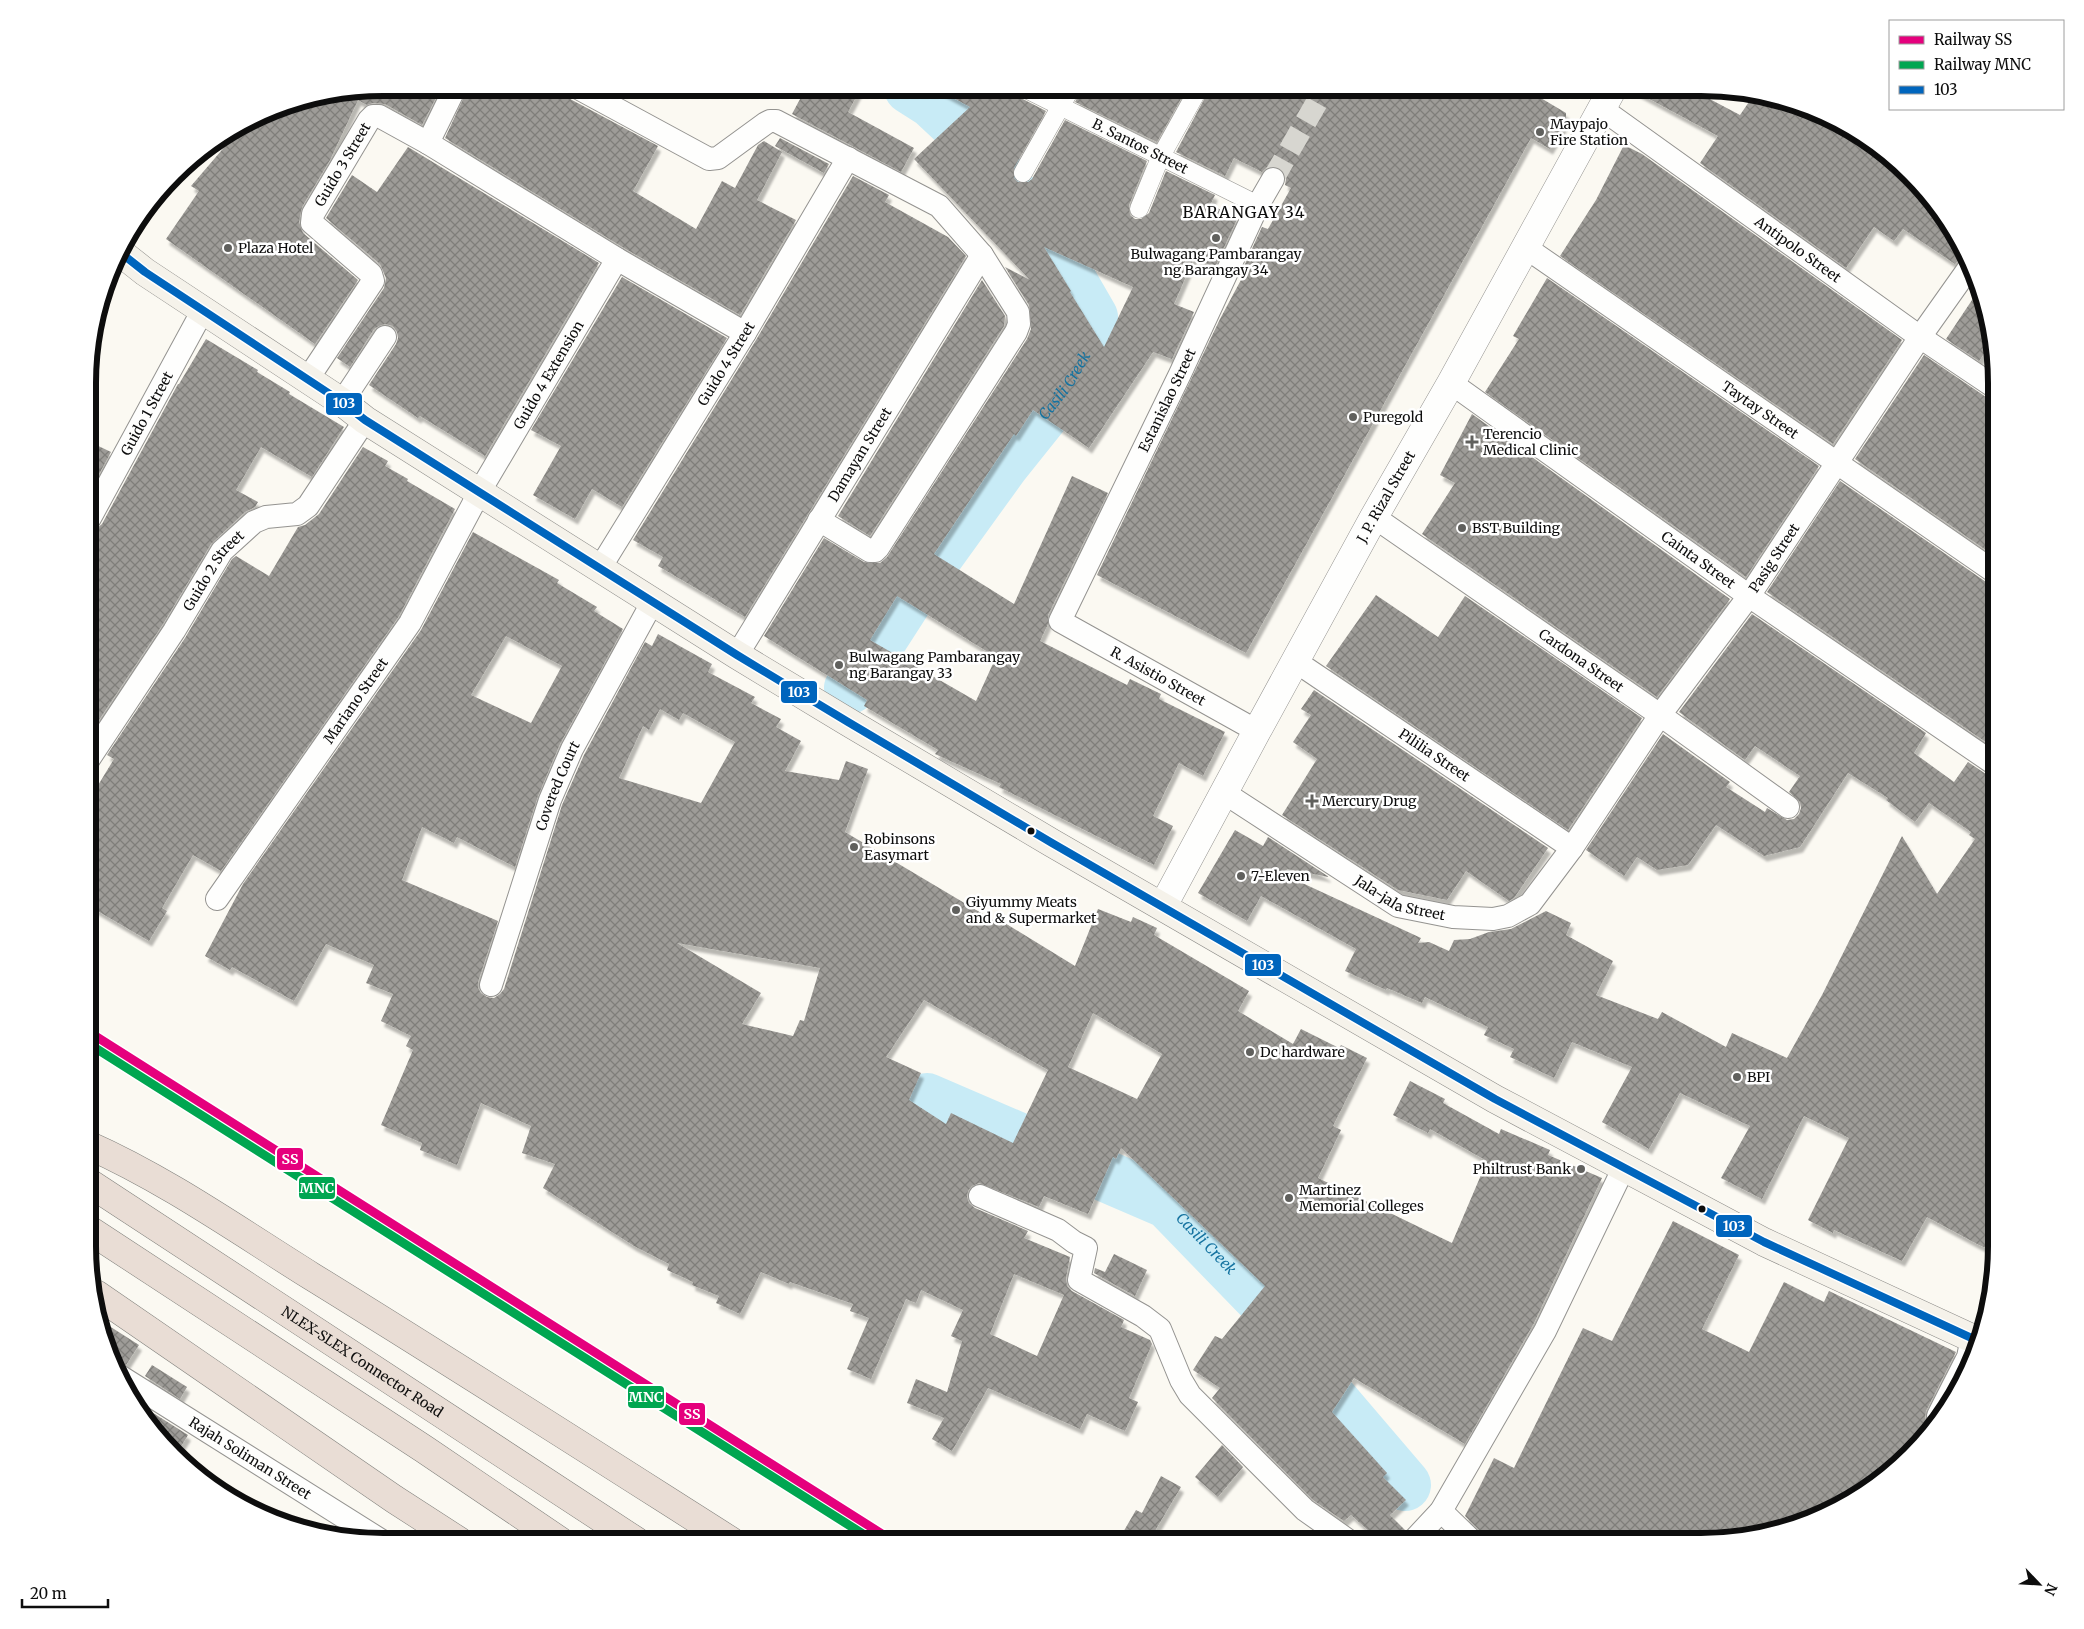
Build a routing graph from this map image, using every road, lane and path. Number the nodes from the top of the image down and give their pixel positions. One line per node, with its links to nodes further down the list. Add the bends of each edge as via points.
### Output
1 (451, 96): 8 (street)
2 (593, 96): 9 (street, via 709,159 722,156 770,121 776,121)
3 (1039, 96): 7 (street, B. Santos Street)
4 (1066, 96): 7 (street)
5 (1195, 96): 10 (street)
6 (1607, 99): 15 (street, J. P. Rizal Street); 23 (street, Antipolo Street)
7 (1060, 107): 10 (street, B. Santos Street); 11 (street)
8 (428, 143): 18 (street); 24 (street, Guido 3 Street, via 379,116 373,116 313,214 312,223 371,274 373,281)
9 (848, 158): 16 (street, via 939,206); 21 (street, Guido 4 Street)
10 (1160, 158): 13 (street, B. Santos Street); 14 (street)
11 (1024, 173)
12 (1273, 179): 13 (street, Estanislao Street)
13 (1258, 205): 38 (street, Estanislao Street)
14 (1139, 209)
15 (1525, 247): 25 (street, J. P. Rizal Street); 29 (street, Taytay Street)
16 (982, 255): 33 (street, Damayan Street); 33 (street, via 1018,312 1020,318 1016,332 878,548 870,551)
17 (126, 256): 20 (main road)
18 (617, 259): 21 (street); 30 (street, Guido 4 Extension)
19 (1965, 273): 23 (street, Pasig Street)
20 (203, 310): 24 (main road); 31 (street, Guido 1 Street)
21 (745, 333): 34 (street, Guido 4 Street)
22 (385, 337): 27 (street)
23 (1920, 337): 26 (street, Antipolo Street); 29 (street, Pasig Street)
24 (307, 380): 27 (main road)
25 (1451, 383): 32 (street, J. P. Rizal Street); 36 (street, Cainta Street)
26 (1988, 383)
27 (342, 402): 28 (main road)
28 (365, 420): 30 (main road); 43 (street, Guido 2 Street, via 308,506 297,514 266,517 254,522 222,551 174,631)
29 (1836, 464): 35 (street, Taytay Street); 36 (street, Pasig Street)
30 (480, 491): 34 (main road); 48 (street, Mariano Street, via 410,623)
31 (96, 507)
32 (1374, 517): 40 (street, J. P. Rizal Street); 41 (street, Cardona Street)
33 (819, 520): 39 (street, Damayan Street)
34 (600, 568): 37 (main road)
35 (1988, 568)
36 (1749, 596): 41 (street, Pasig Street); 44 (street, Cainta Street)
37 (653, 600): 39 (main road); 50 (street, Covered Court, via 572,749 550,800)
38 (1060, 621): 42 (street, R. Asistio Street)
39 (737, 655): 49 (main road)
40 (1296, 661): 42 (street, J. P. Rizal Street); 47 (street, Pililia Street)
41 (1660, 714): 46 (street, Cardona Street); 47 (street, Pasig Street)
42 (1257, 730): 45 (street, J. P. Rizal Street)
43 (96, 748)
44 (1988, 760)
45 (1223, 792): 47 (street, Jala-jala Street, via 1398,906 1453,917 1493,919 1508,916 1530,904); 49 (street, J. P. Rizal Street)
46 (1788, 807)
47 (1572, 848)
48 (217, 899)
49 (1163, 906): 52 (main road, via 1495,1100)
50 (491, 985)
51 (96, 1149): 64 (highway, via 175,1192)
52 (1624, 1167): 57 (main road, via 1764,1242); 59 (street, via 1545,1331)
53 (96, 1187): 63 (highway, NLEX-SLEX Connector Road)
54 (980, 1196): 65 (street, via 1058,1230 1086,1248 1079,1280 1160,1329 1190,1395 1305,1510)
55 (96, 1234): 62 (highway)
56 (101, 1298): 61 (highway)
57 (1973, 1339)
58 (132, 1384): 60 (street, Rajah Soliman Street)
59 (1441, 1510): 66 (street); 67 (street)
60 (368, 1532)
61 (447, 1533)
62 (548, 1533)
63 (624, 1533)
64 (718, 1533)
65 (1338, 1533)
66 (1420, 1533)
67 (1464, 1533)

